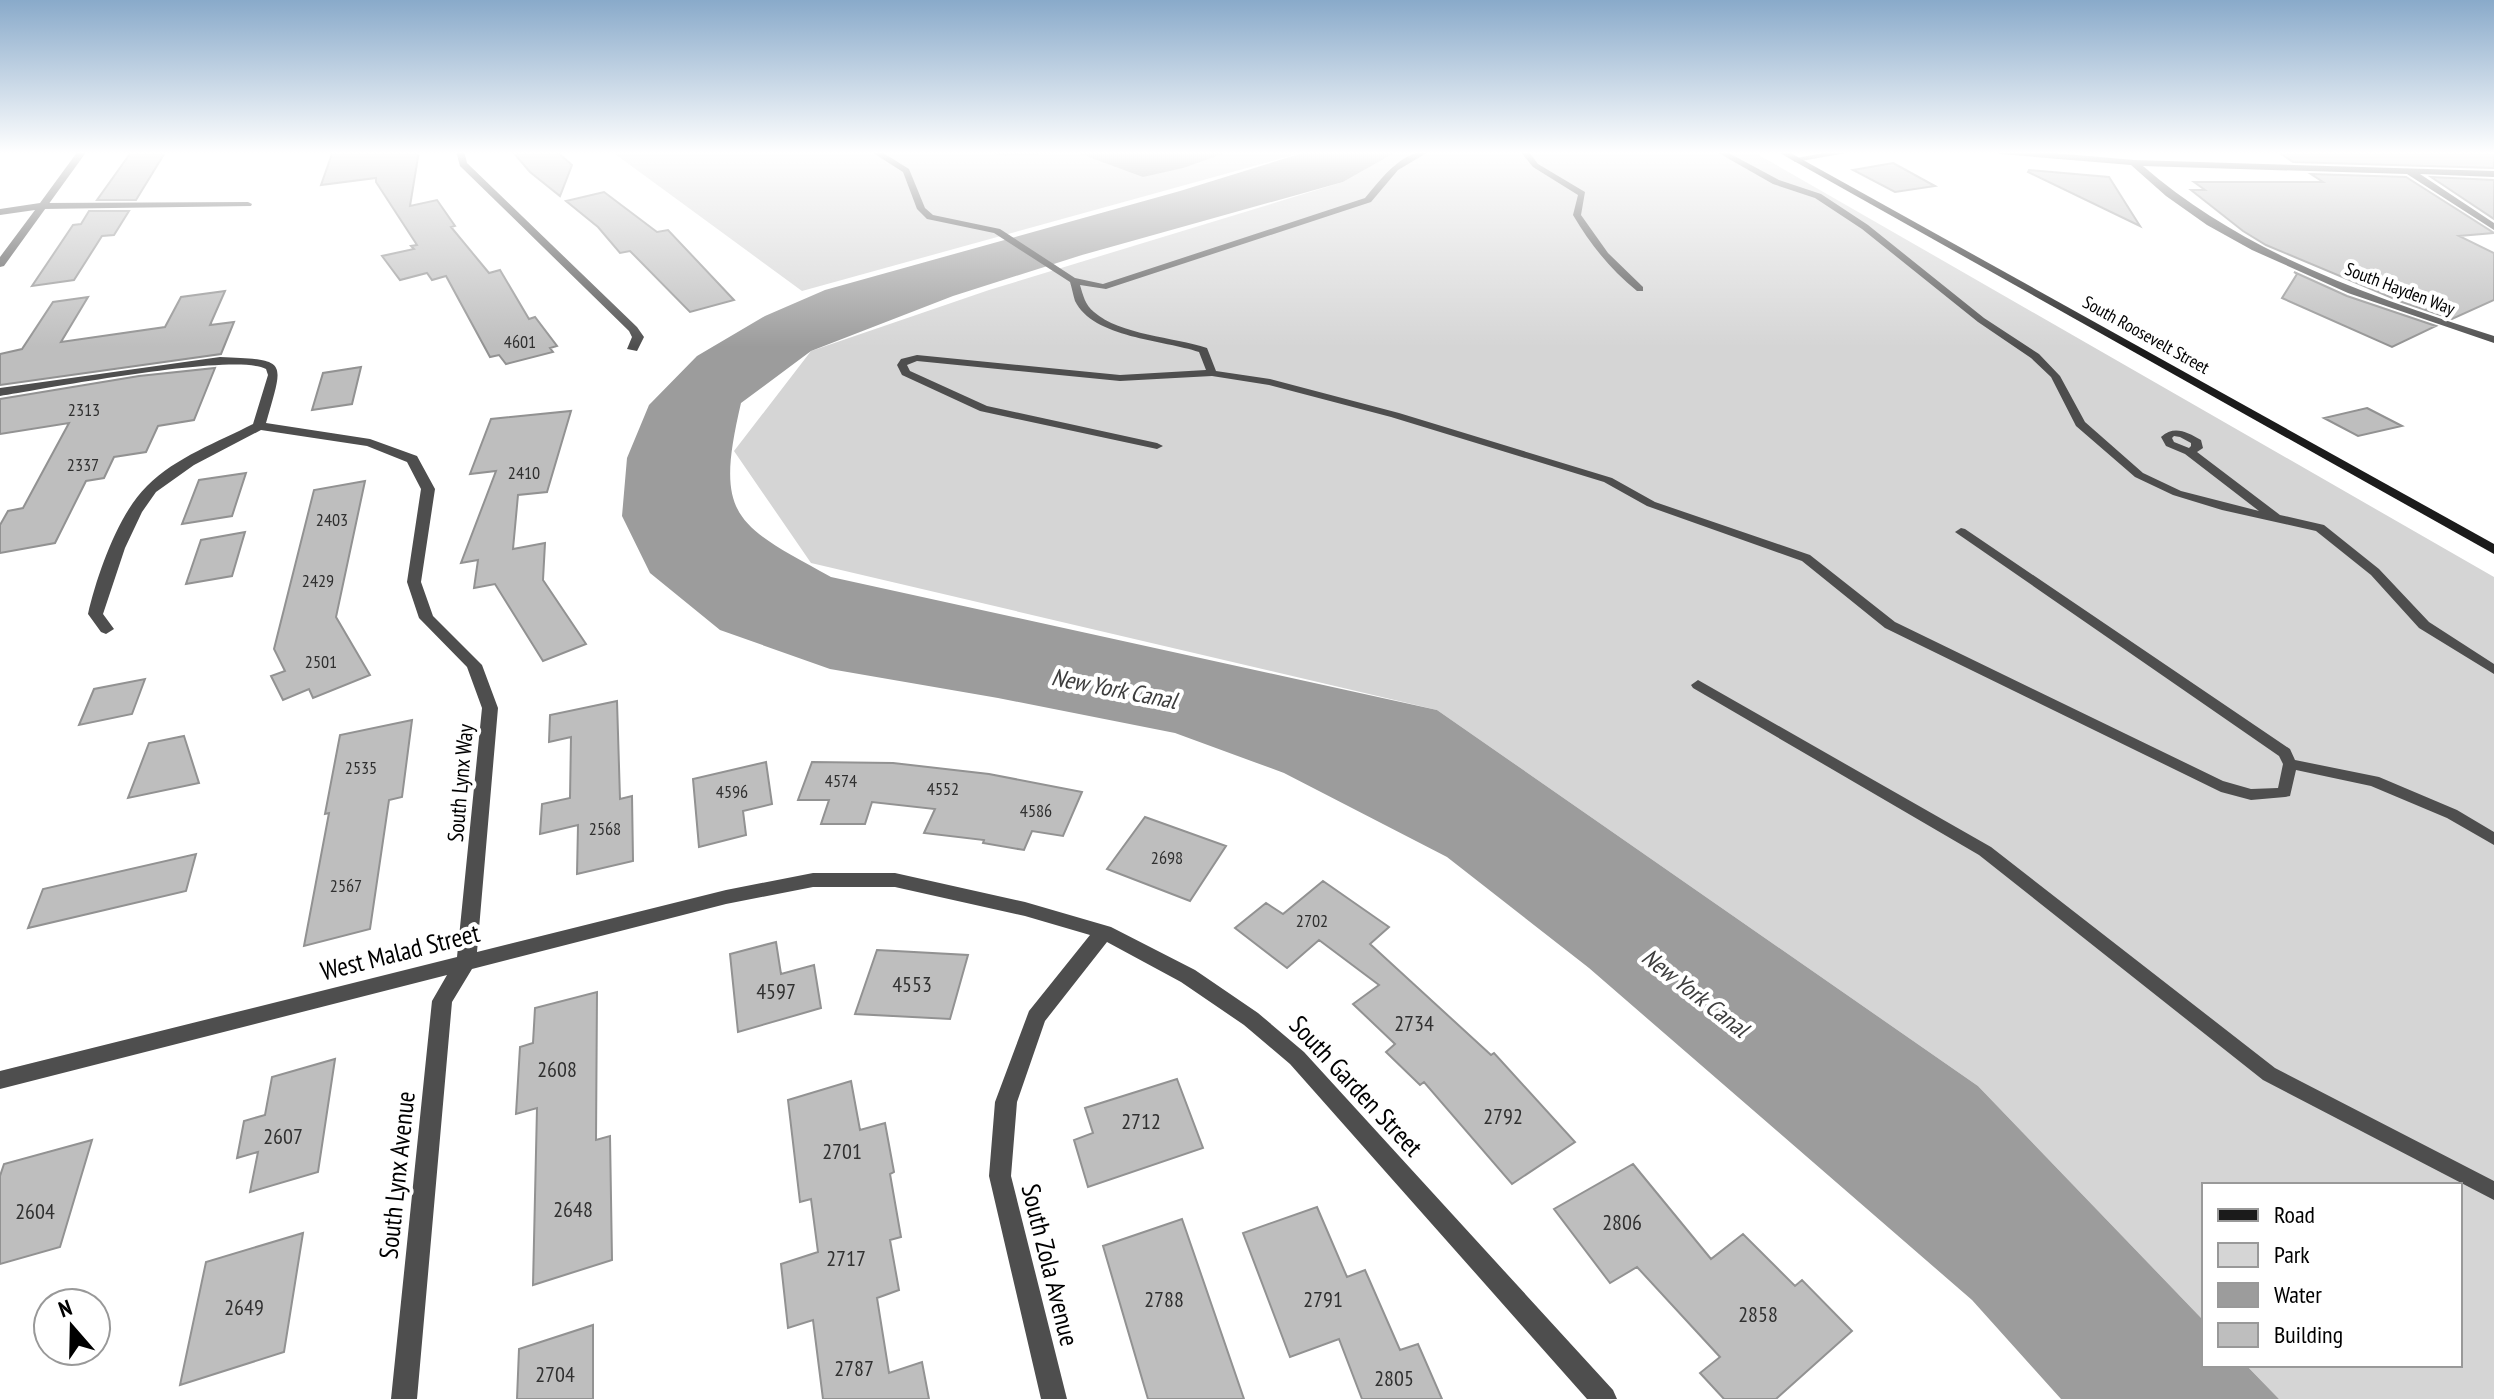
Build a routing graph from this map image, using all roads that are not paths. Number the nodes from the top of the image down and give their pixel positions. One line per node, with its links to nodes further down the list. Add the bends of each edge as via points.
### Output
1 (35, 216): 9 (street)
2 (517, 216): 13 (street, via 633,329 638,337)
3 (934, 216): 10 (lane, via 1004,235)
4 (1323, 216): 10 (lane, via 1131,280 1103,287)
5 (1578, 216): 11 (lane, via 1614,267)
6 (1849, 216): 19 (lane, via 2035,356 2055,376 2080,424 2139,475 2177,493)
7 (1897, 216): 21 (street, South Roosevelt Street)
8 (2203, 216): 12 (street, South Hayden Way, via 2367,296)
9 (0, 264)
10 (1075, 282): 14 (lane, via 1091,316 1117,329 1203,350)
11 (1640, 289)
12 (2494, 340)
13 (633, 349)
14 (1212, 373): 17 (lane, via 1120,378 917,358 902,365 906,373 984,409); 25 (lane, via 1270,382 1395,415 1608,480 1651,504 1806,558 1890,625 2244,795 2285,792)
15 (0, 392): 16 (street, via 243,359 262,362 274,375)
16 (259, 426): 22 (street, via 149,491 99,592 95,614); 29 (street, South Lynx Way, via 370,443 412,459 428,489 414,582 426,618 474,665 490,708)
17 (1157, 446)
18 (2189, 452): 19 (lane)
19 (2278, 519): 23 (lane, via 2320,528 2375,572 2424,625)
20 (1961, 532): 25 (lane, via 2285,753)
21 (2494, 550)
22 (106, 629)
23 (2494, 670)
24 (1698, 685): 31 (lane, via 1985,851 2269,1074)
25 (2290, 764): 26 (lane, via 2374,781 2452,814)
26 (2493, 840)
27 (813, 880): 28 (street, South Garden Street, via 895,880); 29 (street, West Malad Street)
28 (1104, 932): 33 (street, South Zola Avenue, via 1036,1017 1006,1102 1000,1176); 34 (street, South Garden Street, via 1188,976 1297,1058)
29 (466, 962): 30 (street, West Malad Street); 32 (street, South Lynx Avenue, via 442,1001)
30 (0, 1080)
31 (2494, 1191)
32 (404, 1399)
33 (1054, 1399)
34 (1604, 1399)

